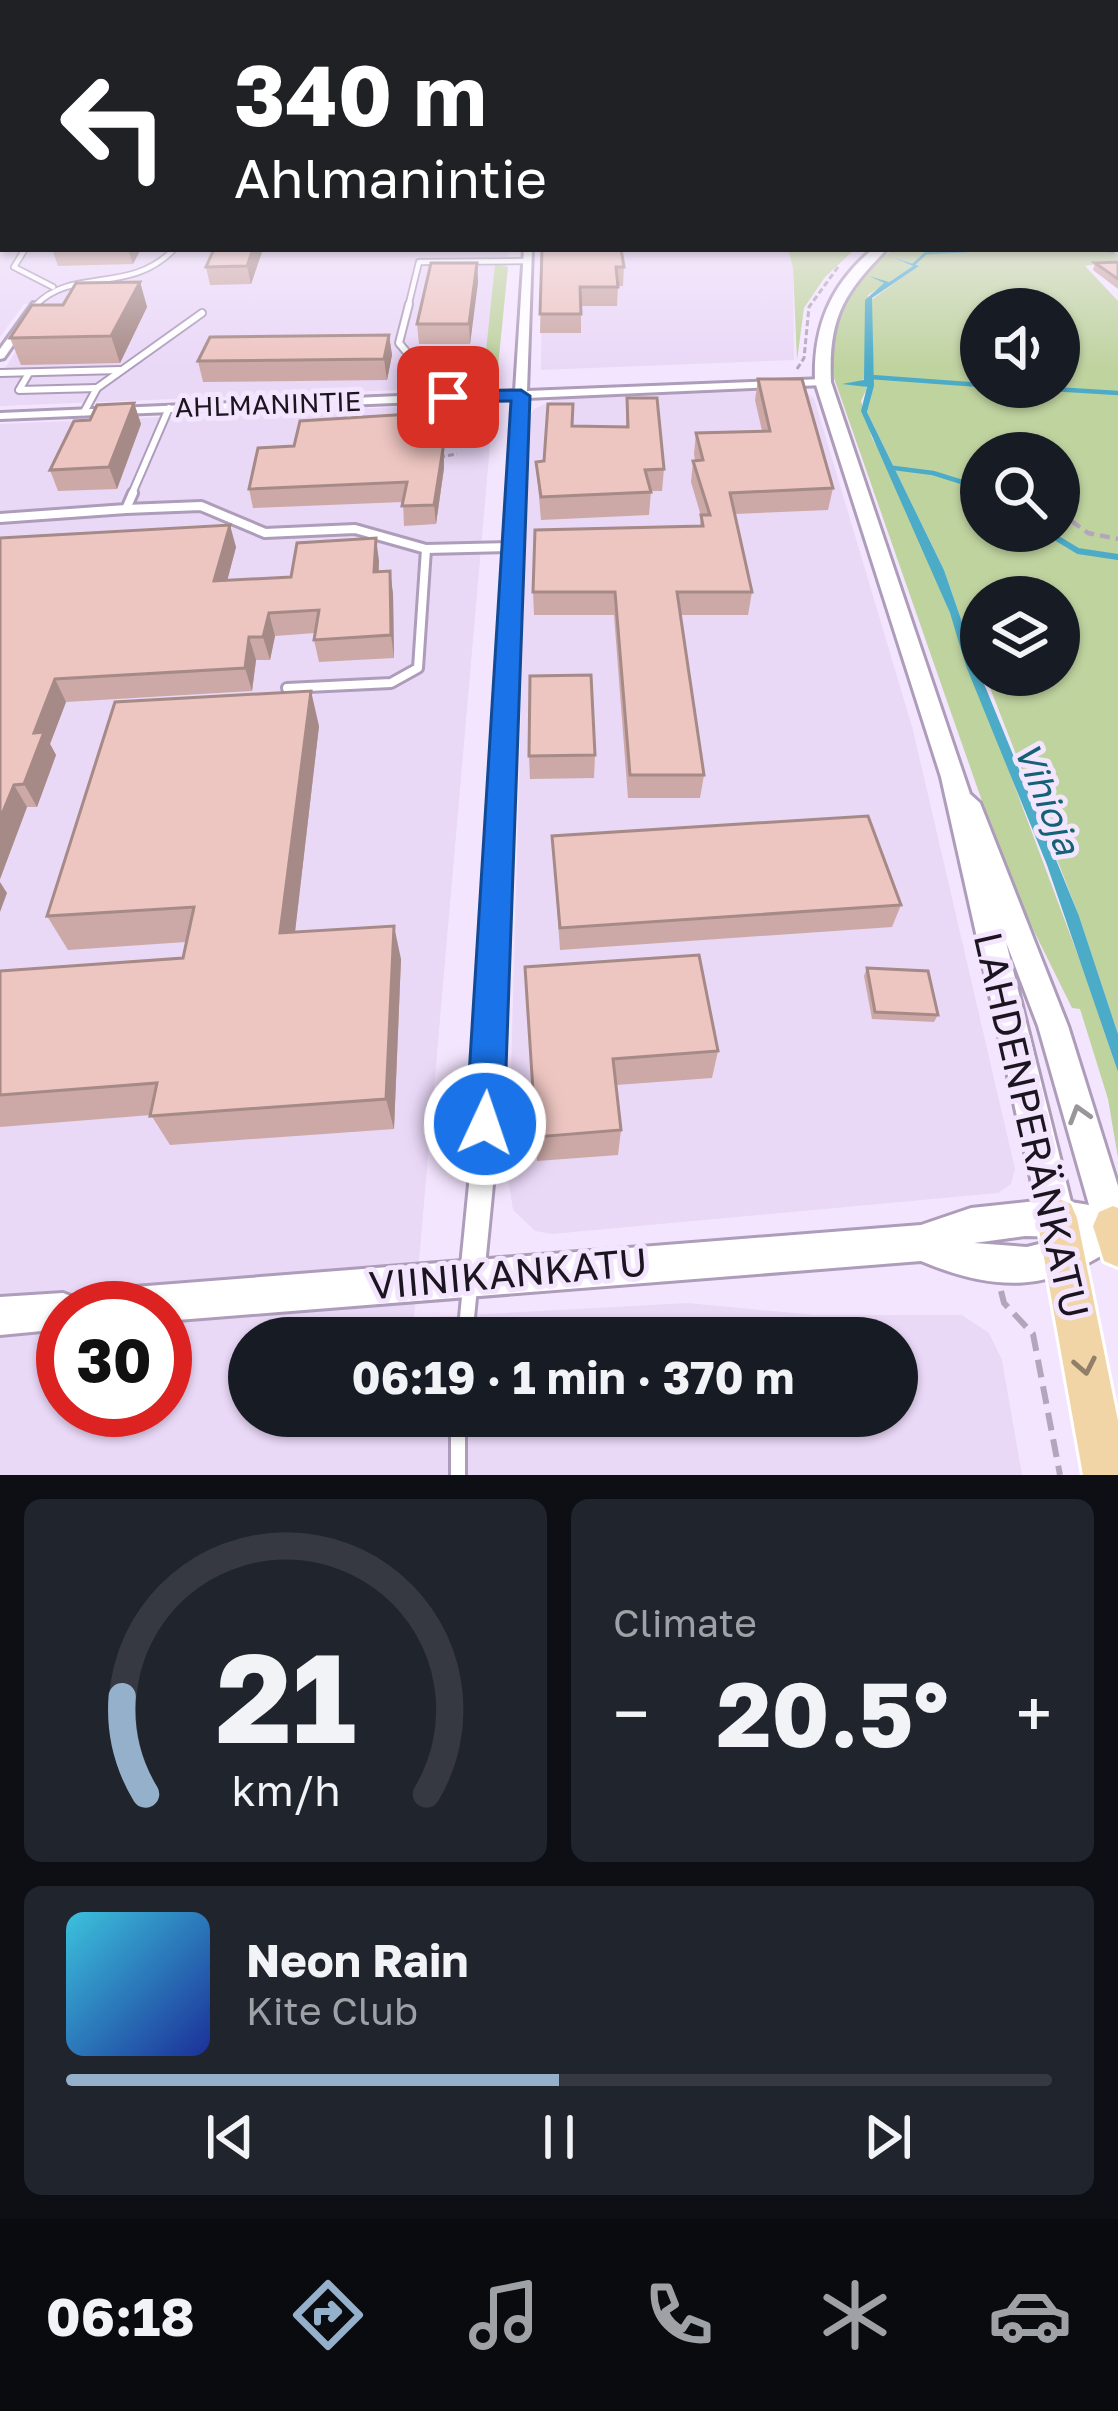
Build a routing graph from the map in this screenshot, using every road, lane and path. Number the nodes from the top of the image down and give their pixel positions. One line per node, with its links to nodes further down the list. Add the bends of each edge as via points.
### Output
1 (23, 252): 5 (lane, via 14,267)
2 (171, 252): 5 (lane, via 152,270)
3 (878, 252): 12 (main road, LAHDENPERÄNKATU, via 837,292 824,331)
4 (527, 255): 14 (street); 15 (lane, via 419,262 400,343 409,355)
5 (53, 287): 6 (lane)
6 (36, 305): 8 (street)
7 (202, 313): 9 (lane)
8 (0, 356)
9 (123, 369): 10 (lane); 13 (lane)
10 (29, 373): 11 (lane); 13 (lane, via 19,390)
11 (0, 374)
12 (823, 382): 14 (street, AHLMANINTIE); 28 (main road, LAHDENPERÄNKATU)
13 (97, 388): 17 (lane)
14 (521, 396): 15 (street, AHLMANINTIE); 25 (street)
15 (404, 398): 16 (street, AHLMANINTIE)
16 (169, 408): 17 (street, AHLMANINTIE); 21 (lane)
17 (84, 412): 18 (street, AHLMANINTIE)
18 (0, 416)
19 (458, 454): 20 (path)
20 (436, 458)
21 (126, 508): 22 (lane); 26 (lane, via 201,506 265,533 355,529)
22 (0, 518)
23 (1080, 527): 24 (path)
24 (1118, 539)
25 (513, 547): 26 (lane); 33 (street)
26 (426, 549): 27 (lane, via 418,668 391,683)
27 (286, 688)
28 (953, 777): 29 (main road, LAHDENPERÄNKATU, one-way to 28, via 1026,949); 30 (main road, LAHDENPERÄNKATU)
29 (1116, 1233): 30 (main road, VIINIKANKATU)
30 (1060, 1238): 31 (main road, VIINIKANKATU, via 964,1226); 32 (main road, VIINIKANKATU); 41 (main road, LAHDENPERÄNKATU, one-way to 41)
31 (921, 1243): 32 (main road, VIINIKANKATU, via 962,1262); 33 (main road, VIINIKANKATU)
32 (995, 1265): 40 (path, via 1004,1303 1033,1334)
33 (472, 1276): 34 (main road, VIINIKANKATU); 37 (lane)
34 (192, 1300)
35 (36, 1313): 36 (main road)
36 (0, 1316)
37 (467, 1317)
38 (458, 1437): 39 (lane)
39 (458, 1475)
40 (1060, 1475)
41 (1106, 1475)

